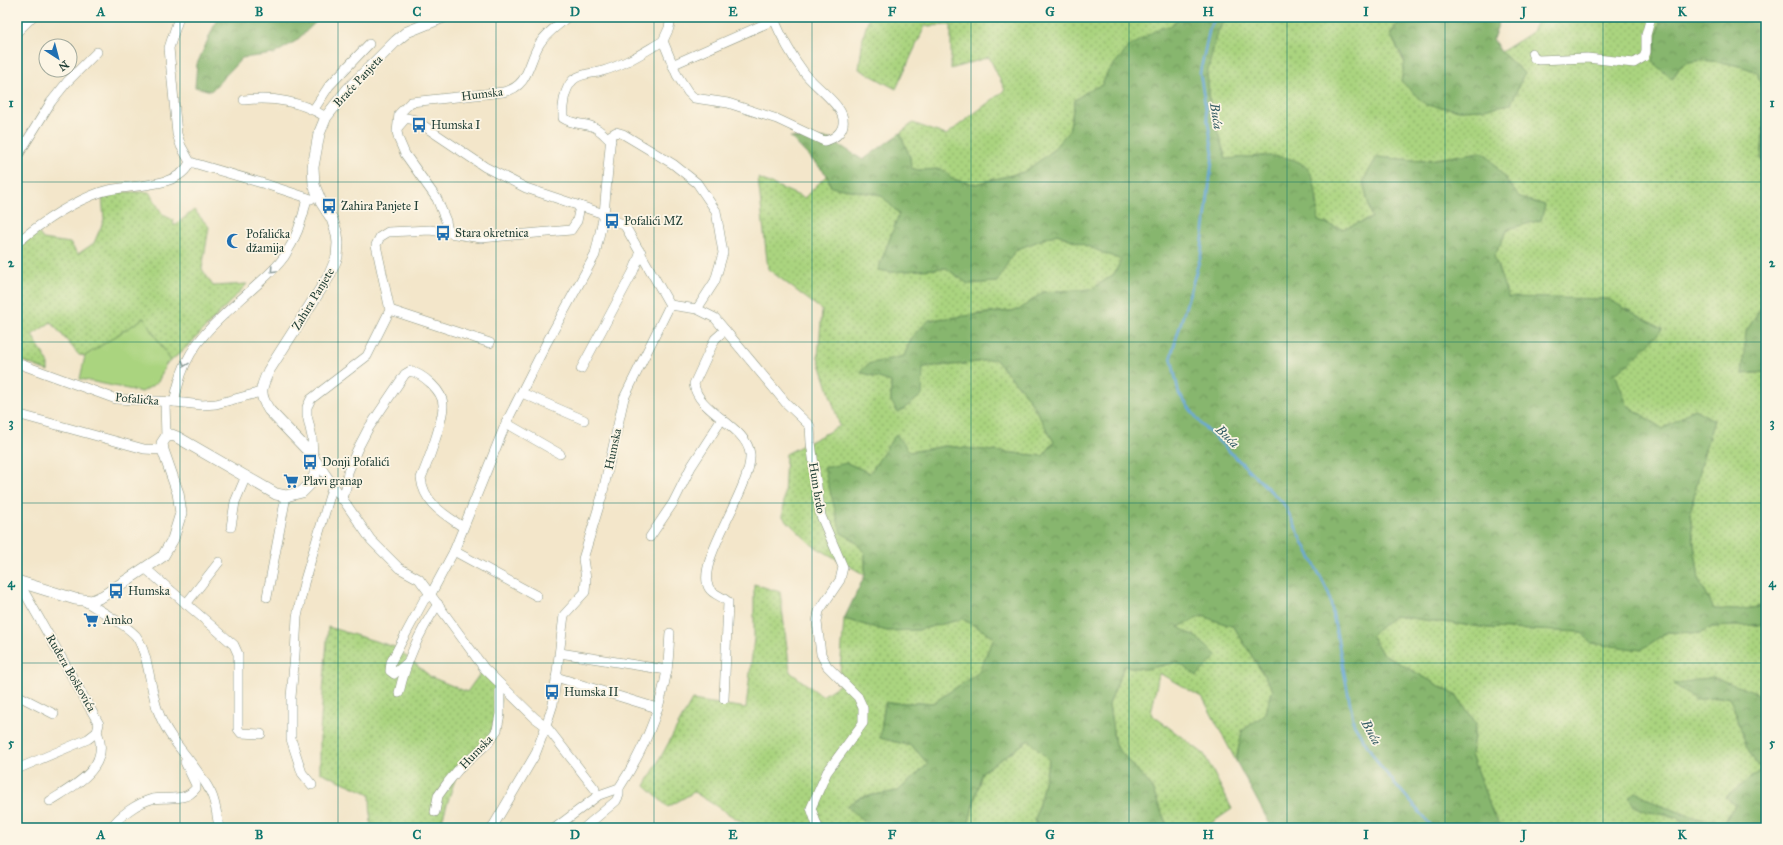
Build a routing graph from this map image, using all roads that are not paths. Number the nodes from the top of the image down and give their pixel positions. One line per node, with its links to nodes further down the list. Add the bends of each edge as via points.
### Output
1 (32, 17): 8 (street)
2 (179, 17): 20 (street, via 169,48 177,134)
3 (444, 17): 16 (street, Braće Panjeta, via 407,32 396,40 348,89)
4 (568, 17): 17 (street, Humska, via 539,44 523,80 517,87 503,92 411,102 399,114)
5 (671, 17): 9 (street)
6 (1651, 17): 12 (street, via 1646,35 1646,52 1644,57 1634,63 1586,58 1538,60)
7 (774, 18): 13 (street); 13 (street, via 777,29 803,72 842,115 843,125 839,134 832,140 824,141 777,118 728,103 694,98)
8 (17, 32)
9 (663, 41): 13 (street); 18 (street, via 625,63 573,80 565,94 563,118 571,123 592,126)
10 (369, 44): 15 (street, via 329,86)
11 (97, 52): 19 (street, via 51,102)
12 (1532, 53)
13 (672, 65)
14 (244, 100): 15 (street, Braće Panjeta, via 265,98 290,101)
15 (314, 109): 16 (street, Braće Panjeta)
16 (326, 117): 22 (street, Zahira Panjete, via 319,134 312,167 314,184)
17 (399, 126): 23 (street, via 406,118 415,120 485,167 526,188); 25 (street, Humska, via 397,132 405,154 437,199)
18 (611, 141): 24 (street); 29 (street, via 611,135 616,132 622,134 673,164 697,182 716,211 723,253 715,281)
19 (17, 157)
20 (190, 162): 21 (street); 26 (street, via 183,174 160,184 102,192 58,212)
21 (307, 198): 22 (street); 38 (street, one-way to 38, via 304,216 284,258 203,335 188,357)
22 (322, 202): 35 (street, Zahira Panjete, via 337,234 336,257 329,276 269,370)
23 (580, 206): 24 (street); 25 (street, via 577,221 571,230 481,238)
24 (604, 214): 27 (street, via 625,226); 36 (street, via 595,255)
25 (448, 232): 30 (street, via 388,232 380,237 376,245)
26 (17, 243)
27 (641, 252): 28 (street); 34 (street, via 630,278)
28 (670, 305): 29 (street, Hum brdo); 65 (street, Humska, via 624,398 602,496 583,558 586,579 584,592 564,615)
29 (697, 309): 31 (street, Hum brdo, via 715,318)
30 (390, 310): 32 (street); 46 (street, via 367,356 311,399 307,407 307,416)
31 (725, 330): 40 (street, via 715,339 694,384 695,392 701,400); 90 (street, Hum brdo, via 786,403 810,426 810,443 821,516 843,567 840,580 819,611 817,622 821,654 827,666 858,697 863,708 863,723 827,772 817,792 811,808)
32 (490, 343)
33 (17, 363): 37 (street, Pofalićka, via 116,399)
34 (581, 369)
35 (261, 392): 38 (street, Pofalićka, via 216,404); 46 (street, via 269,410)
36 (522, 393): 41 (street); 42 (street)
37 (165, 402): 38 (street, Pofalićka); 43 (street)
38 (175, 402)
39 (17, 414): 44 (street, via 144,450)
40 (722, 419): 53 (street); 72 (street, via 742,438 750,455 746,475 709,561 708,587 728,602)
41 (584, 420)
42 (506, 423): 45 (street); 52 (street)
43 (166, 437): 44 (street, via 162,443); 47 (street, via 177,437)
44 (163, 450): 56 (street, via 178,493 181,513 173,540 163,556)
45 (560, 454)
46 (313, 456): 48 (street); 49 (street, via 315,474 310,484 302,492)
47 (246, 476): 49 (street, via 276,494); 51 (street, via 235,502)
48 (333, 485): 50 (street); 80 (street, via 304,583 297,617 291,697 291,740 302,773)
49 (286, 496): 60 (street)
50 (341, 499): 52 (street, via 346,488 348,472 368,429 405,374 410,371 430,382 443,403 441,417 421,478 422,488 435,508); 58 (street, via 385,556 398,568 419,579)
51 (231, 527)
52 (463, 527): 54 (street)
53 (650, 537)
54 (454, 551): 58 (street); 59 (street)
55 (219, 562): 62 (street)
56 (146, 568): 61 (street, via 103,596); 62 (street)
57 (18, 581): 61 (street); 76 (street, Ruđera Boškovića, via 98,720)
58 (431, 594): 63 (street); 66 (street, via 424,600 403,639 391,662 390,672 394,674)
59 (537, 596)
60 (267, 597)
61 (83, 600): 78 (street, via 130,630 138,639 158,711)
62 (186, 604): 77 (street, via 234,645 238,654 238,729 242,732)
63 (438, 604): 66 (street, via 425,624); 69 (street, via 475,657)
64 (670, 633): 67 (street)
65 (560, 653): 67 (street); 68 (street, Humska)
66 (407, 663): 70 (street)
67 (667, 670): 73 (street)
68 (556, 678): 73 (street); 75 (street, Humska, via 553,704)
69 (500, 686): 75 (street); 84 (street, Humska, via 497,730 488,743 448,782 438,796)
70 (399, 693)
71 (17, 696): 74 (street)
72 (724, 700)
73 (657, 708): 81 (street, via 638,757)
74 (54, 714)
75 (546, 726): 82 (street); 87 (street, Humska, via 535,755)
76 (96, 732): 79 (street, via 88,739); 83 (street, Ruđera Boškovića, via 101,749 92,772)
77 (262, 734)
78 (183, 753): 85 (street, via 186,766 196,785 193,792 182,798 144,802 125,814); 86 (street, via 210,791)
79 (17, 769)
80 (312, 785)
81 (619, 788): 88 (street, via 599,795); 89 (street, via 616,801)
82 (595, 789)
83 (50, 801)
84 (435, 812)
85 (111, 828)
86 (219, 828)
87 (492, 828)
88 (555, 828)
89 (584, 828)
90 (818, 828)

